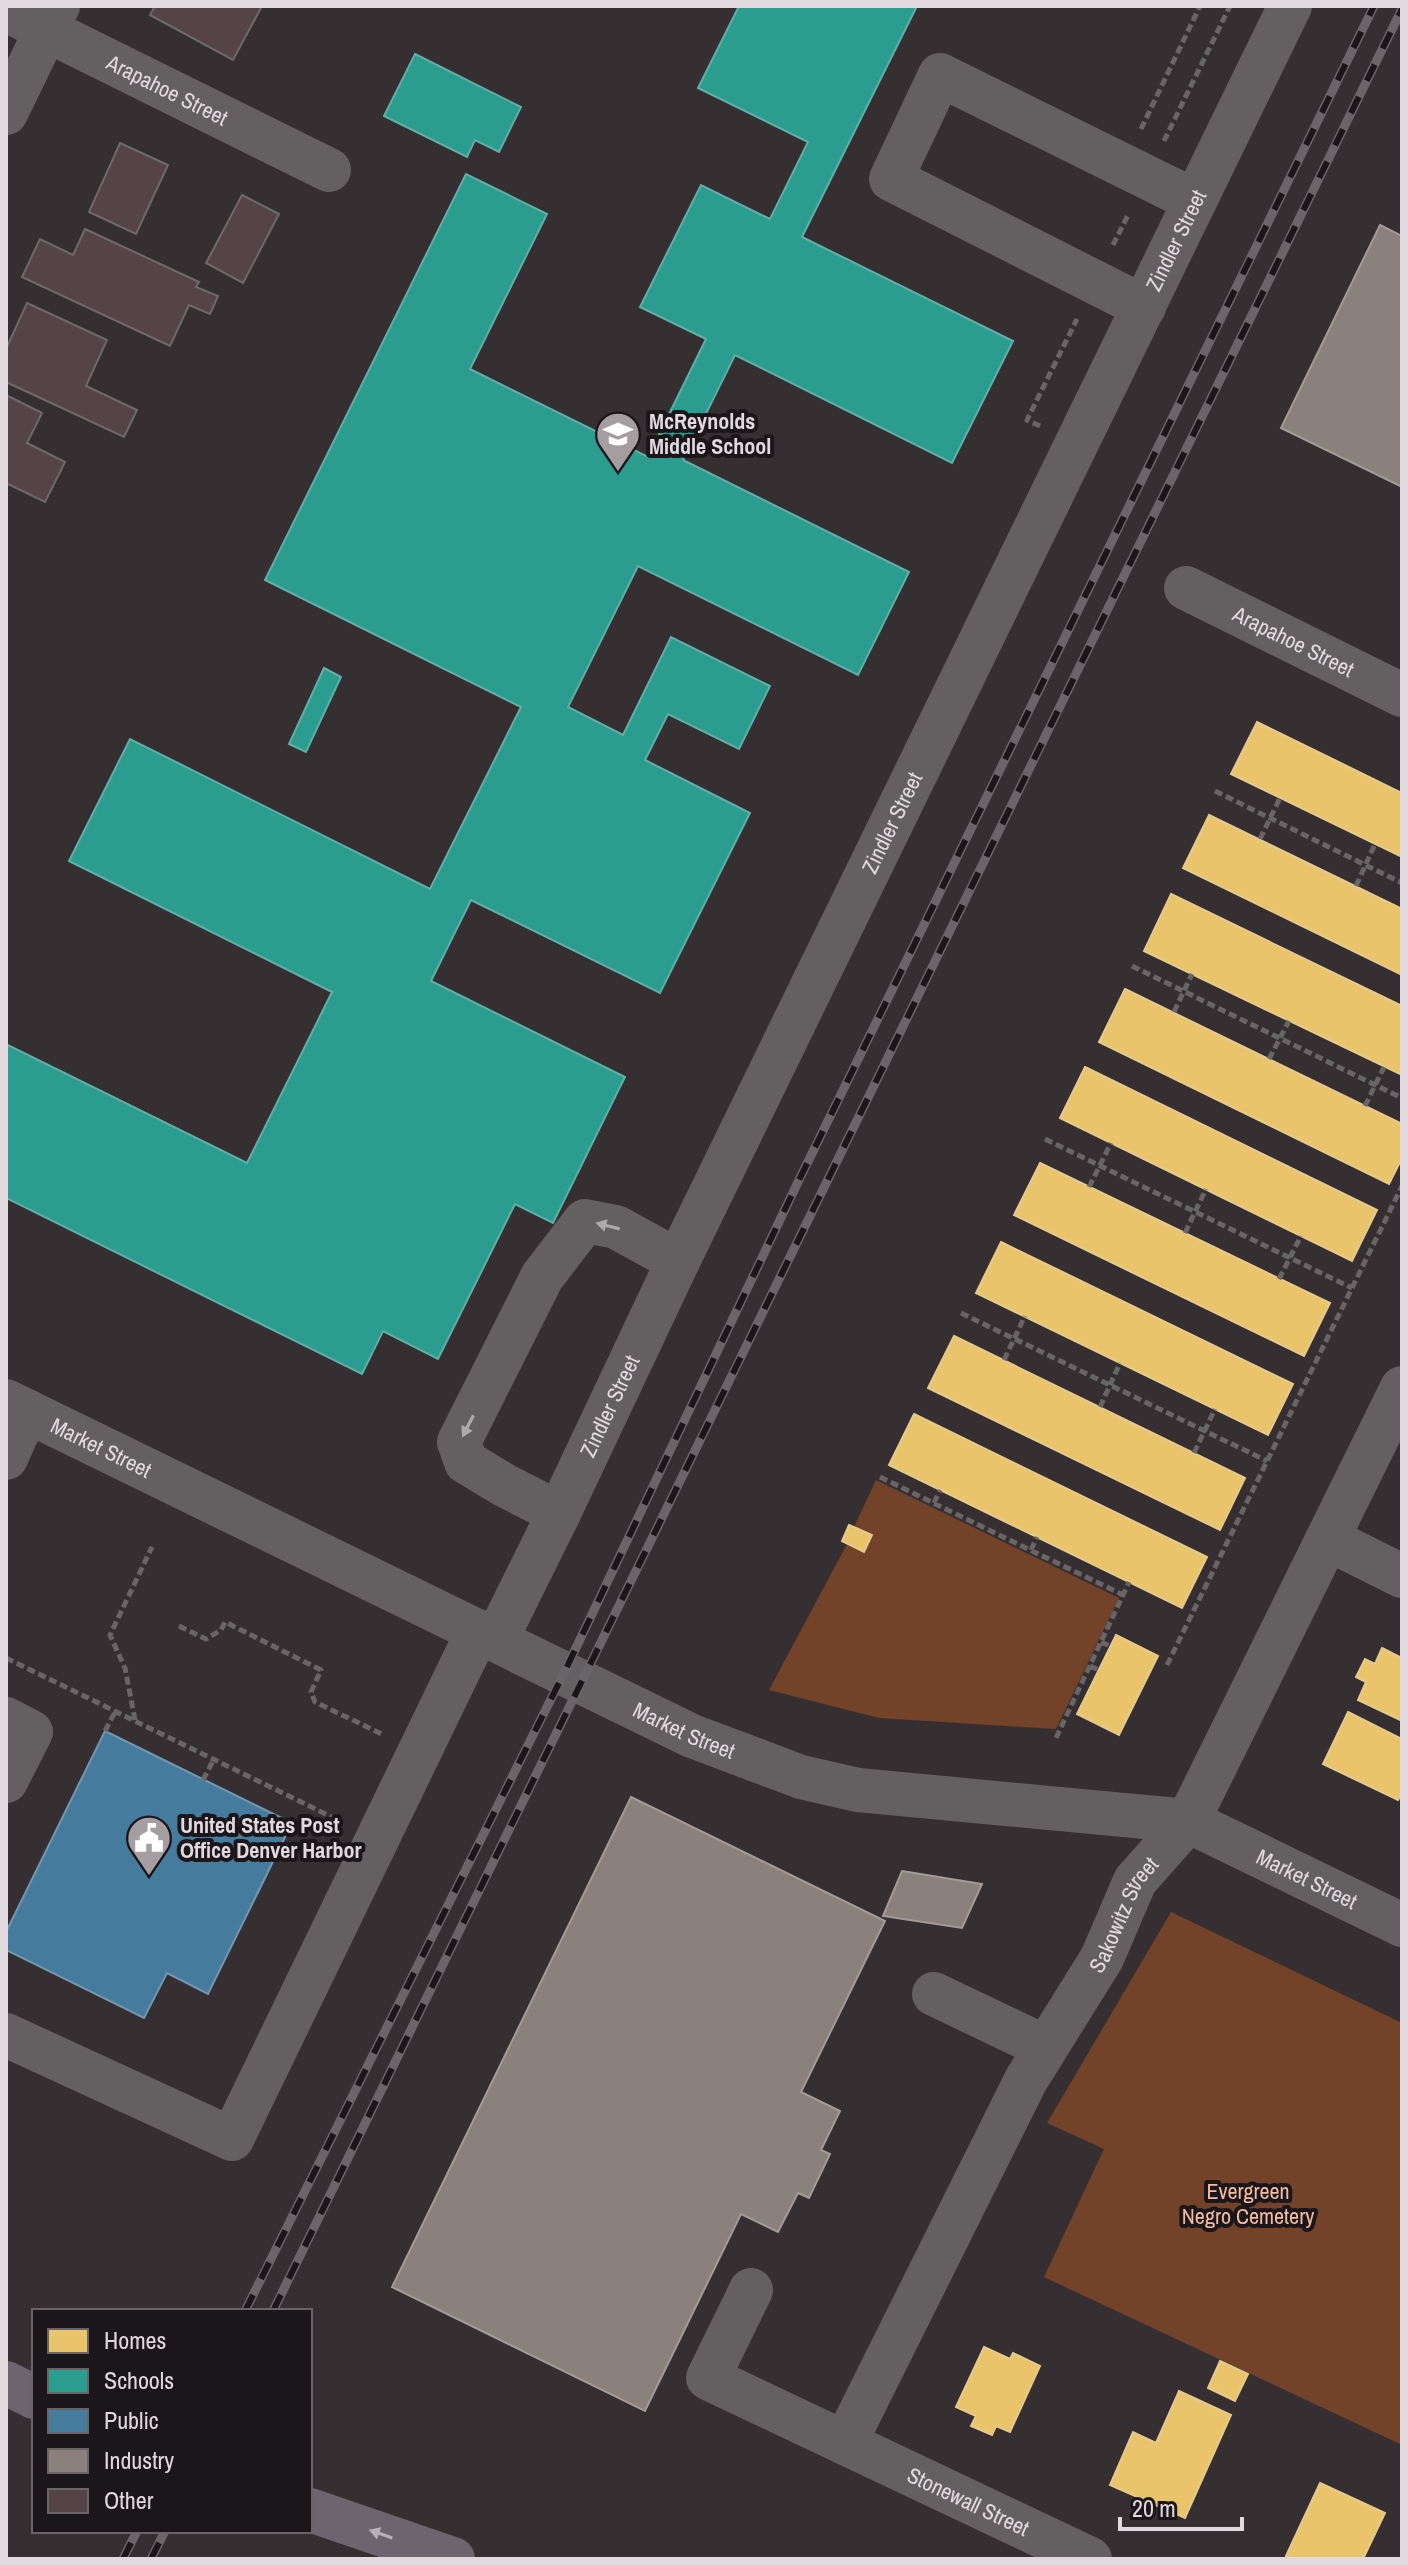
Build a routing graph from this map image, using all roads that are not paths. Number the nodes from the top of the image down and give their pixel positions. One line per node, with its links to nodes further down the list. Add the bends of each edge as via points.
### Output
1 (1290, 6): 6 (street, Zindler Street)
2 (6, 10): 3 (street, Arapahoe Street)
3 (52, 18): 4 (street); 5 (street, Arapahoe Street)
4 (6, 113)
5 (329, 170)
6 (1195, 201): 7 (street, Zindler Street); 7 (street, via 940,75 891,179)
7 (1144, 307): 10 (street, Zindler Street)
8 (1186, 588): 9 (street, Arapahoe Street)
9 (1402, 695)
10 (678, 1261): 14 (street, Zindler Street); 14 (street, one-way to 14, via 616,1227 585,1221 542,1277 459,1442 466,1462)
11 (1402, 1388): 15 (street, Sakowitz Street)
12 (17, 1406): 13 (street); 17 (street, Market Street)
13 (6, 1458)
14 (559, 1513): 17 (street, Zindler Street)
15 (1328, 1539): 16 (street); 20 (street, Sakowitz Street)
16 (1402, 1576)
17 (487, 1635): 20 (street, Market Street, via 692,1736 801,1777 858,1790); 23 (street, Zindler Street, via 232,2139)
18 (6, 1719): 19 (street, via 31,1732)
19 (6, 1781)
20 (1188, 1821): 21 (street, Market Street); 24 (street, Sakowitz Street, via 1135,1881 1102,1958)
21 (1402, 1925)
22 (934, 1994): 24 (street)
23 (6, 2035)
24 (1045, 2047): 28 (street, Sakowitz Street)
25 (751, 2290): 28 (street, Stonewall Street, via 708,2378)
26 (6, 2383): 27 (highway)
27 (32, 2396)
28 (845, 2443): 33 (street, Stonewall Street)
29 (312, 2511): 32 (highway, one-way to 29)
30 (310, 2533): 31 (highway)
31 (362, 2559)
32 (453, 2559)
33 (1090, 2559)

